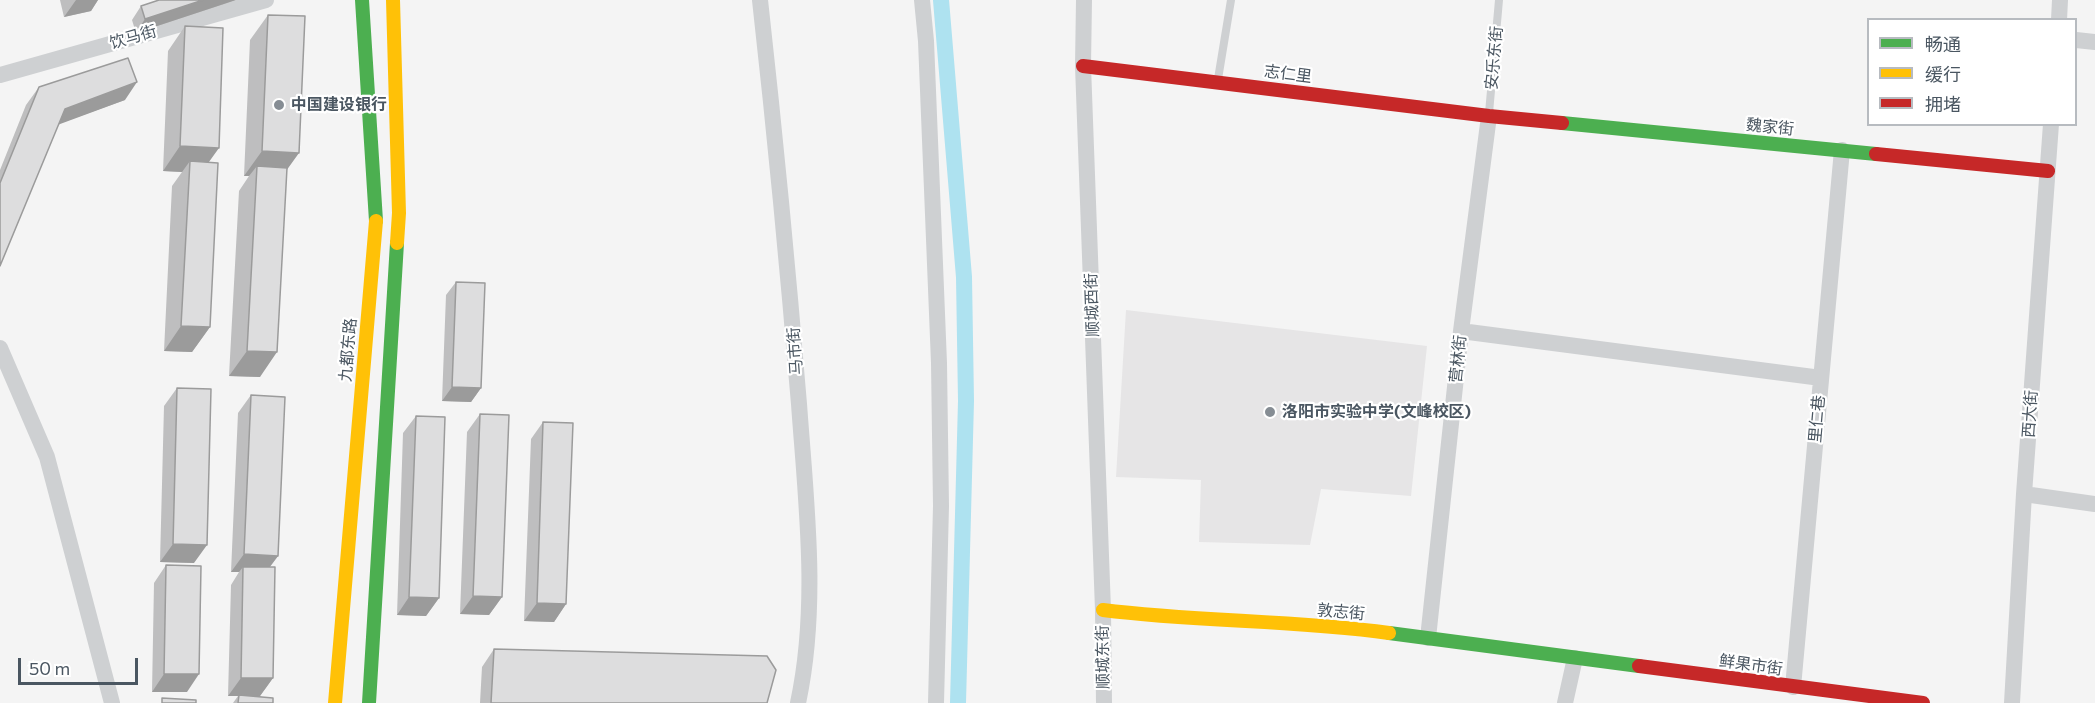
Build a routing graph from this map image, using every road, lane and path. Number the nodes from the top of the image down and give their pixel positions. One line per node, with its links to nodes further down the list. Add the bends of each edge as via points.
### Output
1 (266, 0): 14 (street, 饮马街)
2 (362, 0): 30 (main road, 九都东路, via 376,213)
3 (393, 0): 31 (main road, via 399,213)
4 (760, 0): 32 (street, 马市街, via 788,261 807,512 810,620)
5 (922, 0): 33 (street, via 939,363 941,506)
6 (1084, 0): 13 (street, 顺城西街)
7 (1232, 0): 15 (lane)
8 (1499, 0): 16 (lane, 安乐东街)
9 (2060, 0): 10 (street)
10 (2059, 18)
11 (2077, 40): 12 (street)
12 (2095, 42)
13 (1083, 66): 15 (main road, 志仁里); 25 (street, 顺城西街)
14 (0, 75)
15 (1217, 82): 16 (main road, 志仁里)
16 (1489, 116): 18 (main road, 魏家街); 20 (street, 营林街)
17 (2051, 126): 19 (street, 西大街)
18 (1842, 150): 19 (main road, 魏家街); 22 (street, 里仁巷)
19 (2048, 171): 23 (street, 西大街)
20 (1461, 331): 22 (street); 26 (street, 营林街)
21 (0, 348): 29 (street, via 47,457)
22 (1821, 378): 28 (street, 里仁巷)
23 (2024, 494): 24 (street); 37 (street, 西大街)
24 (2095, 504)
25 (1103, 610): 26 (main road, 敦志街, via 1354,628); 34 (street, 顺城东街)
26 (1428, 638): 27 (main road, 敦志街)
27 (1575, 658): 28 (main road, 鲜果市街); 35 (street)
28 (1793, 687): 36 (main road, 鲜果市街)
29 (112, 703)
30 (335, 703)
31 (369, 703)
32 (798, 703)
33 (936, 703)
34 (1104, 703)
35 (1566, 703)
36 (1923, 703)
37 (2012, 703)

